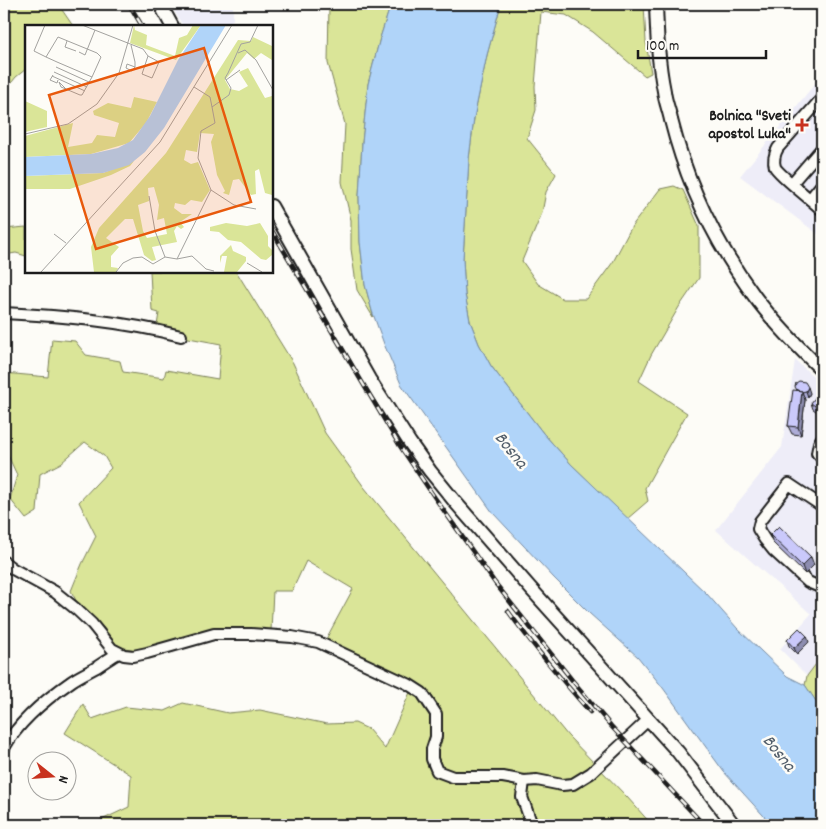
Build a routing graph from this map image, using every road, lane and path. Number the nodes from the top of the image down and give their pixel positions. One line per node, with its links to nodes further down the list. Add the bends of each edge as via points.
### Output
1 (160, 4): 3 (main road)
2 (656, 4): 13 (main road, via 657,46 664,91 676,140 708,222 755,297 791,340)
3 (171, 25)
4 (822, 98): 6 (street, via 776,151 775,167)
5 (822, 148): 6 (street)
6 (792, 183): 8 (street)
7 (822, 184): 8 (street)
8 (810, 199): 10 (street)
9 (272, 208): 20 (main road, via 369,379 430,471)
10 (822, 210)
11 (4, 313): 12 (street, via 109,321)
12 (181, 336)
13 (822, 370)
14 (822, 438): 15 (street, via 817,453)
15 (822, 458)
16 (822, 506): 18 (street, via 790,484 760,521 758,529 773,550 808,582)
17 (4, 562): 19 (street, via 76,609)
18 (822, 588)
19 (118, 653): 21 (street, via 73,680 48,700 28,717); 22 (street, via 147,654 214,634 292,637 318,642 422,693 436,714 432,759 438,771 453,776 503,777)
20 (649, 719): 22 (street, via 574,784 537,780); 24 (main road)
21 (4, 748)
22 (524, 782): 23 (street, via 522,796)
23 (532, 825)
24 (734, 825)

